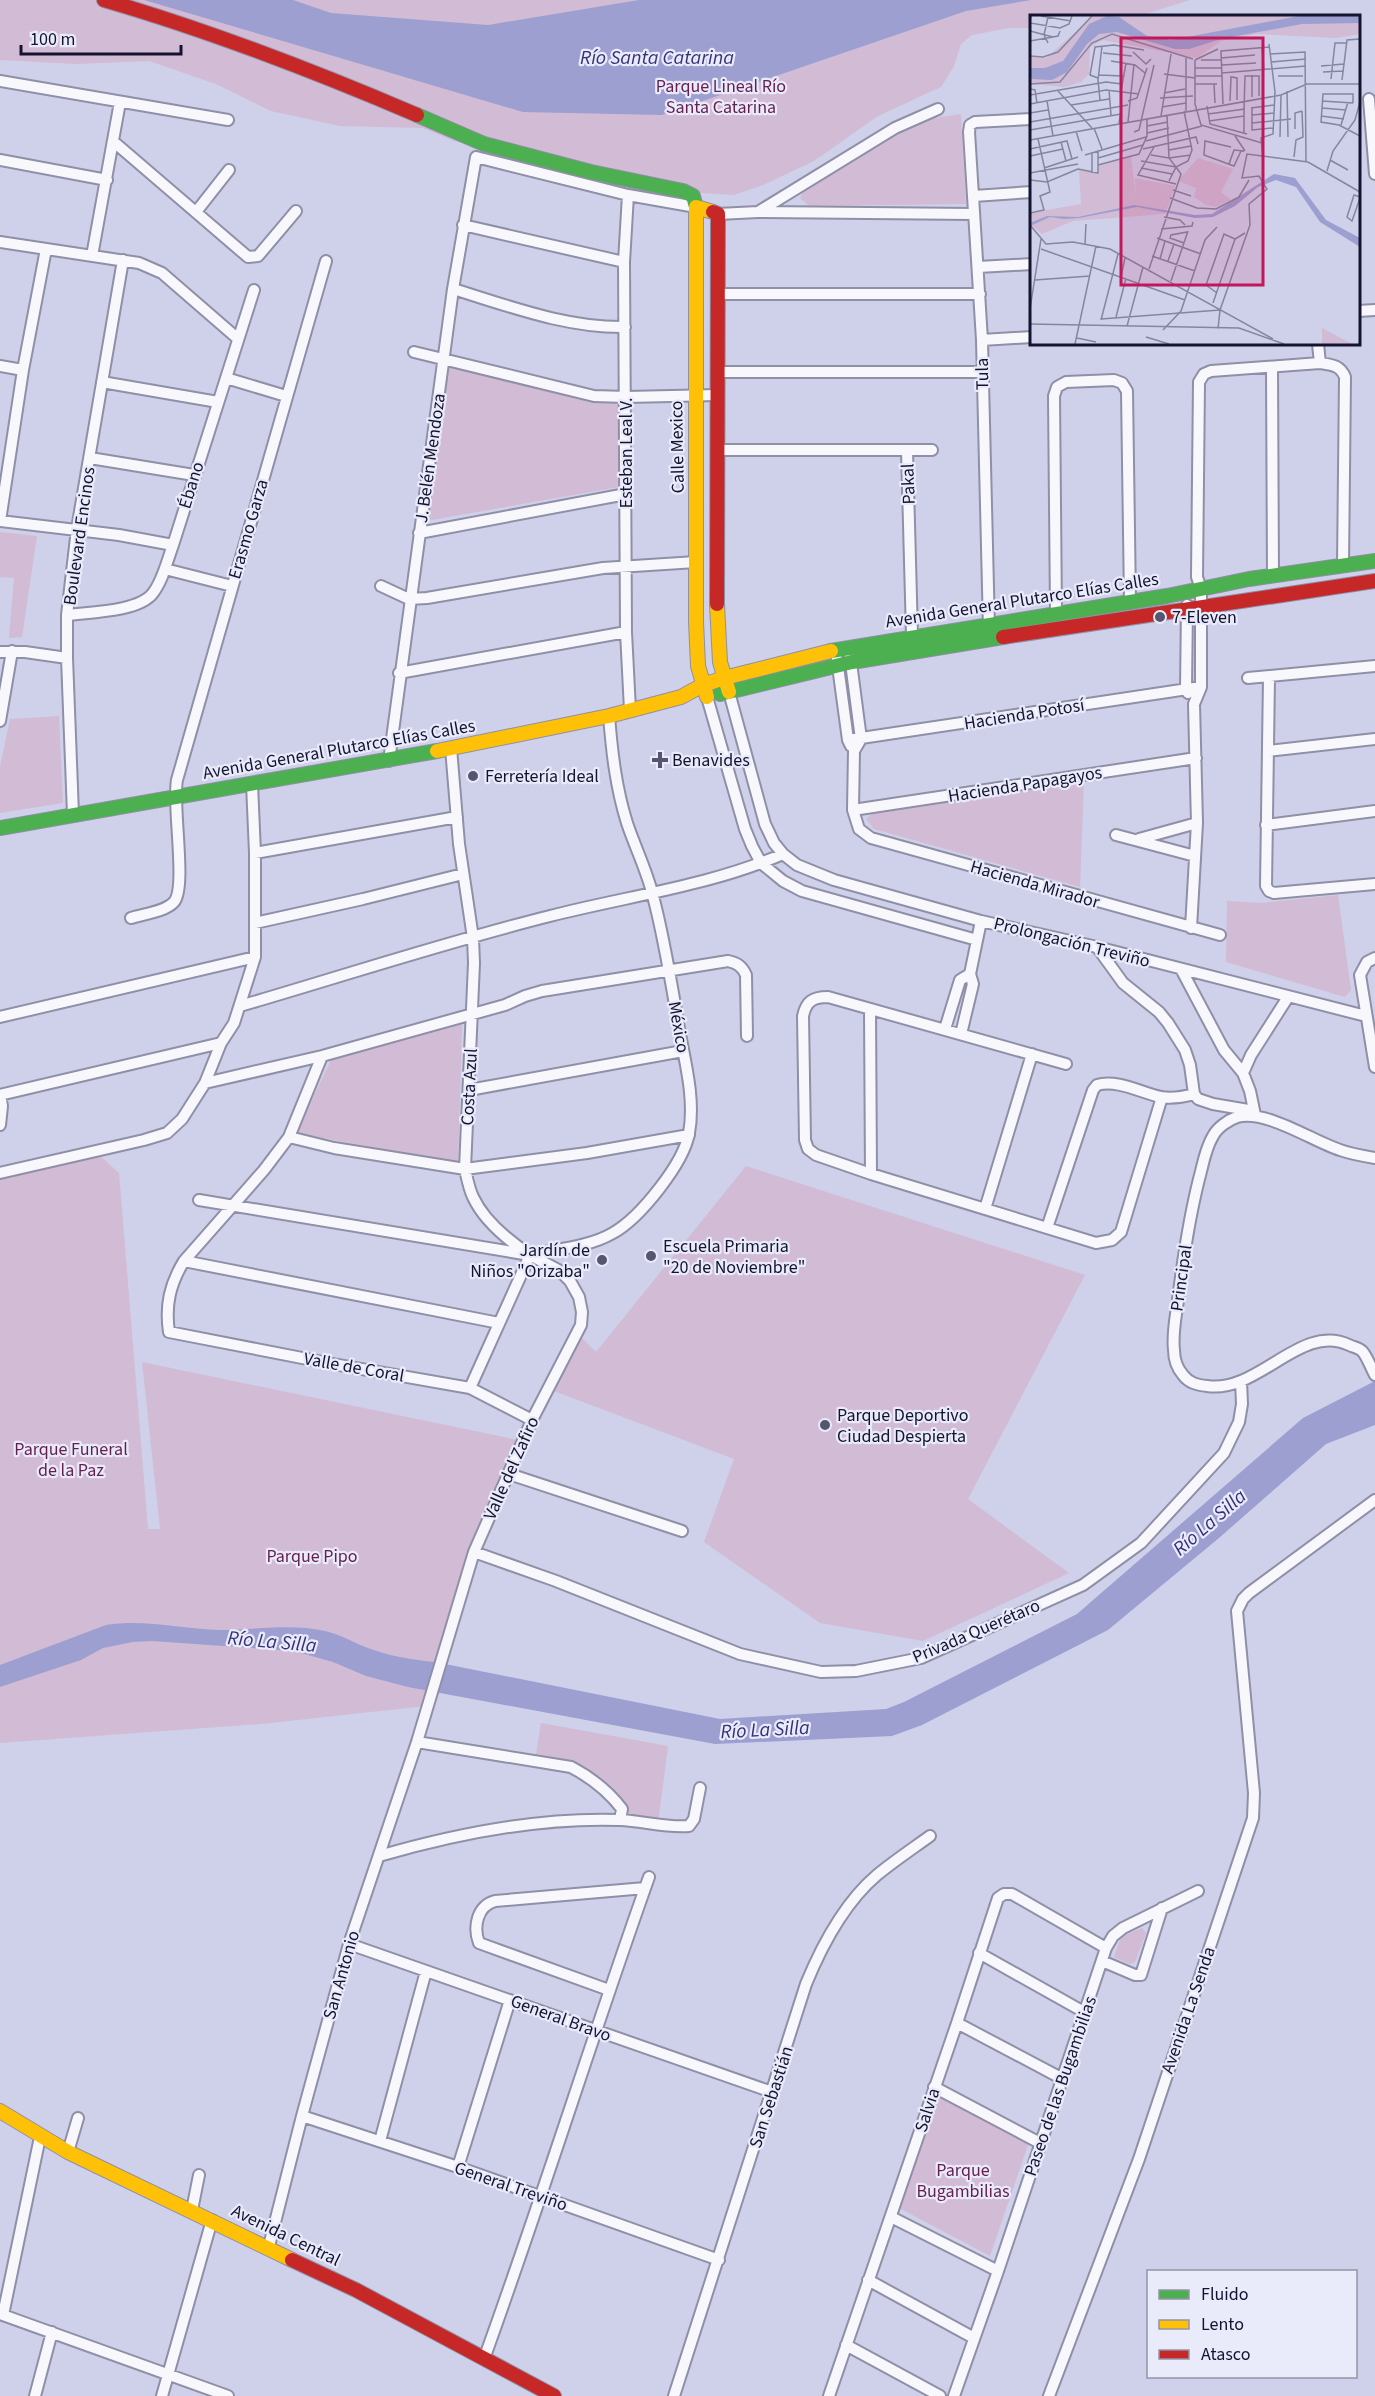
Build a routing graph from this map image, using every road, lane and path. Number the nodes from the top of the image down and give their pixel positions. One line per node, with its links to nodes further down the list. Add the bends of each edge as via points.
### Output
1 (104, 0): 16 (main road, via 315,71 484,144 683,191 693,196)
2 (0, 81): 4 (street)
3 (1368, 99): 11 (street)
4 (120, 102): 7 (street); 8 (street)
5 (938, 109): 19 (street, via 895,128)
6 (1030, 119): 15 (street, Tula, via 970,125)
7 (228, 120)
8 (114, 142): 12 (street); 18 (street)
9 (0, 160): 12 (street)
10 (229, 170): 18 (street)
11 (1375, 174)
12 (107, 180): 25 (street)
13 (1030, 192): 15 (street)
14 (628, 195): 16 (street); 22 (street, J. Belén Mendoza, via 476,157); 28 (street, Esteban Leal V.)
15 (974, 196): 21 (street, Tula)
16 (696, 207): 20 (main road); 54 (main road, Calle Mexico)
17 (296, 211): 18 (street, via 254,258)
18 (196, 212)
19 (758, 212): 20 (street); 21 (street)
20 (718, 214): 33 (main road)
21 (974, 214): 30 (street, Tula)
22 (463, 225): 28 (street); 31 (street, J. Belén Mendoza)
23 (0, 242): 24 (street)
24 (46, 249): 25 (street); 47 (street)
25 (92, 256): 26 (street)
26 (123, 260): 39 (street, via 162,273); 51 (street, Boulevard Encinos)
27 (326, 261): 53 (street, Erasmo Garza)
28 (624, 262): 37 (street, Esteban Leal V.)
29 (1030, 264): 30 (street)
30 (978, 267): 34 (street, Tula)
31 (453, 289): 37 (street, via 576,324); 43 (street, J. Belén Mendoza)
32 (254, 290): 39 (street, Ébano)
33 (718, 294): 34 (street); 48 (main road)
34 (980, 294): 40 (street, Tula)
35 (1375, 310): 36 (street)
36 (1360, 311)
37 (625, 327): 55 (street, Esteban Leal V.)
38 (1030, 337): 40 (street)
39 (237, 338): 50 (street, Ébano)
40 (982, 340): 49 (street, Tula)
41 (1318, 345): 44 (street)
42 (414, 352): 43 (street)
43 (444, 358): 55 (street, via 594,396); 66 (street, J. Belén Mendoza)
44 (1320, 363): 46 (street); 71 (street, via 1342,369 1345,377)
45 (0, 366): 47 (street)
46 (1272, 367): 73 (street); 76 (street, via 1211,371 1199,382)
47 (23, 370): 57 (street)
48 (718, 372): 49 (street); 52 (main road)
49 (982, 372): 86 (street, Tula)
50 (226, 378): 53 (street); 56 (street, Ébano)
51 (102, 382): 56 (street); 61 (street, Boulevard Encinos)
52 (718, 395): 54 (street); 58 (main road)
53 (286, 396): 77 (street, Erasmo Garza)
54 (695, 396): 55 (street); 69 (main road, Calle Mexico)
55 (626, 397): 63 (street, Esteban Leal V.)
56 (218, 402): 62 (street, Ébano)
57 (6, 445): 64 (street)
58 (718, 450): 59 (street, Pakal); 97 (main road, via 717,632)
59 (907, 450): 60 (street); 88 (street, Pakal)
60 (932, 450)
61 (90, 458): 62 (street); 65 (street, Boulevard Encinos)
62 (194, 475): 67 (street, Ébano)
63 (626, 494): 66 (street); 70 (street, Esteban Leal V.)
64 (0, 521): 65 (street)
65 (77, 529): 67 (street); 85 (street, Boulevard Encinos)
66 (419, 533): 79 (street, J. Belén Mendoza)
67 (173, 545): 72 (street, Ébano)
68 (1375, 561): 71 (main road, Avenida General Plutarco Elías Calles)
69 (696, 562): 70 (street); 101 (main road, Calle Mexico, via 698,666)
70 (626, 565): 79 (street); 87 (street, Esteban Leal V.)
71 (1343, 566): 73 (main road, Avenida General Plutarco Elías Calles)
72 (165, 569): 77 (street); 85 (street, Ébano, via 152,595 143,602)
73 (1273, 576): 74 (main road, Avenida General Plutarco Elías Calles)
74 (1249, 579): 76 (main road, Avenida General Plutarco Elías Calles); 80 (main road)
75 (1375, 581): 80 (main road, Avenida General Plutarco Elías Calles)
76 (1195, 585): 81 (main road, Avenida General Plutarco Elías Calles); 82 (street); 83 (street)
77 (232, 586): 116 (street, Erasmo Garza, via 180,766)
78 (381, 586): 79 (street)
79 (409, 599): 95 (street, J. Belén Mendoza)
80 (1252, 599): 82 (main road, Avenida General Plutarco Elías Calles)
81 (1130, 601): 84 (main road, Avenida General Plutarco Elías Calles); 84 (street, via 1127,391 1114,380 1065,382 1057,387 1054,396)
82 (1201, 606): 83 (main road, Avenida General Plutarco Elías Calles); 99 (street)
83 (1186, 609): 89 (main road, Avenida General Plutarco Elías Calles); 100 (street)
84 (1056, 613): 86 (main road, Avenida General Plutarco Elías Calles)
85 (67, 615): 92 (street, Boulevard Encinos)
86 (989, 624): 88 (main road, Avenida General Plutarco Elías Calles); 89 (street, Tula)
87 (626, 632): 95 (street); 104 (street, Esteban Leal V.)
88 (912, 635): 90 (main road, Avenida General Plutarco Elías Calles)
89 (989, 641): 93 (main road, Avenida General Plutarco Elías Calles)
90 (841, 648): 93 (street); 97 (main road, Avenida General Plutarco Elías Calles)
91 (6, 651): 92 (street); 106 (street)
92 (67, 658): 119 (street, Boulevard Encinos)
93 (845, 664): 102 (main road, Avenida General Plutarco Elías Calles); 107 (street); 109 (street)
94 (1375, 666): 96 (street)
95 (399, 673): 114 (street, J. Belén Mendoza)
96 (1269, 677): 98 (street); 112 (street)
97 (724, 678): 101 (main road, Avenida General Plutarco Elías Calles); 102 (main road)
98 (1248, 678)
99 (1201, 687): 100 (street, Hacienda Potosí); 103 (street)
100 (1186, 689): 103 (street); 107 (street, Hacienda Potosí)
101 (705, 691): 102 (main road, Avenida General Plutarco Elías Calles); 104 (main road, Avenida General Plutarco Elías Calles); 129 (street, Prolongación Treviño, via 745,830)
102 (729, 692): 127 (street, Prolongación Treviño, via 765,824)
103 (1194, 704): 113 (street)
104 (630, 710): 105 (main road, Avenida General Plutarco Elías Calles)
105 (609, 716): 110 (main road, Avenida General Plutarco Elías Calles); 132 (street, México, via 619,793)
106 (0, 721)
107 (861, 739): 109 (street, Hacienda Potosí); 111 (street)
108 (1375, 739): 112 (street)
109 (848, 740): 111 (street)
110 (451, 748): 114 (main road, Avenida General Plutarco Elías Calles); 120 (street, Costa Azul)
111 (854, 751): 117 (street)
112 (1268, 751): 122 (street)
113 (1196, 758): 117 (street, Hacienda Papagayos); 121 (street)
114 (388, 761): 115 (main road, Avenida General Plutarco Elías Calles)
115 (252, 784): 116 (main road, Avenida General Plutarco Elías Calles); 126 (street)
116 (175, 797): 119 (main road, Avenida General Plutarco Elías Calles); 133 (street, Erasmo Garza, via 178,896 167,907)
117 (853, 810): 136 (street, Hacienda Mirador, via 856,822 871,838)
118 (1375, 811): 122 (street)
119 (74, 814): 123 (main road, Avenida General Plutarco Elías Calles)
120 (457, 817): 126 (street); 130 (street, Costa Azul)
121 (1197, 823): 125 (street); 128 (street)
122 (1266, 825): 131 (street, via 1269,891)
123 (0, 828)
124 (1116, 835): 125 (street)
125 (1136, 840): 128 (street)
126 (255, 853): 135 (street)
127 (783, 854): 129 (street); 134 (street, Prolongación Treviño, via 797,865 834,880)
128 (1195, 856): 136 (street)
129 (761, 863): 132 (street); 139 (street, Prolongación Treviño, via 802,891)
130 (463, 874): 135 (street); 138 (street, Costa Azul)
131 (1375, 884)
132 (653, 894): 138 (street, via 550,916); 143 (street, México)
133 (130, 918)
134 (981, 921): 139 (street); 140 (street, Prolongación Treviño)
135 (255, 923): 141 (street)
136 (1191, 928): 137 (street, Hacienda Mirador)
137 (1220, 935)
138 (473, 938): 147 (street); 149 (street, Costa Azul)
139 (977, 940): 145 (street)
140 (1097, 947): 144 (street, Prolongación Treviño); 164 (street, via 1123,983 1168,1023 1185,1050)
141 (255, 957): 147 (street); 151 (street)
142 (1375, 958): 150 (street, via 1367,962 1360,975)
143 (669, 969): 149 (street, via 542,991); 154 (street, via 728,961 744,968); 156 (street, México)
144 (1181, 969): 146 (street, Prolongación Treviño); 161 (street, via 1224,1050)
145 (970, 974): 152 (street, via 960,980); 153 (street, via 973,984)
146 (1288, 997): 150 (street, Prolongación Treviño); 161 (street)
147 (240, 1006): 155 (street)
148 (870, 1009): 152 (street); 174 (street); 174 (street, via 828,997 812,999 803,1016 808,1149)
149 (473, 1014): 158 (street); 163 (street, Costa Azul)
150 (1366, 1016): 160 (street)
151 (0, 1017)
152 (945, 1029): 153 (street)
153 (961, 1034): 157 (street)
154 (747, 1036)
155 (221, 1043): 162 (street); 165 (street)
156 (683, 1051): 163 (street); 169 (street, México, via 690,1102)
157 (1032, 1054): 159 (street); 177 (street)
158 (322, 1056): 162 (street); 170 (street)
159 (1066, 1064)
160 (1375, 1067)
161 (1243, 1072): 167 (street)
162 (205, 1083): 173 (street, via 182,1119 167,1133)
163 (469, 1090): 172 (street, Costa Azul)
164 (1194, 1094): 166 (street); 167 (street, via 1203,1102)
165 (0, 1095): 168 (street)
166 (1162, 1097): 178 (street, via 1112,1083 1097,1085); 178 (street, via 1122,1232 1112,1240 1096,1243)
167 (1255, 1114): 171 (street, Principal, via 1342,1151); 185 (street, Principal, via 1224,1124 1206,1150 1190,1220 1173,1341 1176,1364 1194,1384 1214,1387)
168 (0, 1125)
169 (689, 1135): 172 (street); 179 (street, México, via 680,1158 634,1216 614,1232)
170 (289, 1137): 172 (street); 176 (street)
171 (1374, 1154)
172 (465, 1169): 180 (street, Costa Azul, via 472,1197 484,1215)
173 (0, 1173)
174 (871, 1174): 177 (street)
175 (199, 1200): 176 (street)
176 (232, 1206): 180 (street); 181 (street)
177 (985, 1209): 178 (street)
178 (1047, 1228)
179 (567, 1247): 180 (street, México); 182 (street)
180 (530, 1256): 182 (street, Valle del Zafiro); 183 (street)
181 (184, 1261): 183 (street); 186 (street, Valle de Coral, via 170,1288 169,1332)
182 (560, 1271): 187 (street, Valle del Zafiro, via 579,1297 581,1325)
183 (499, 1323): 186 (street)
184 (1375, 1375): 185 (street, Principal, via 1362,1351 1342,1341 1317,1342 1298,1348)
185 (1240, 1381): 191 (street, Privada Querétaro, via 1239,1422 1224,1453 1141,1543 1083,1585 921,1658 856,1671 821,1672 740,1654)
186 (470, 1388): 187 (street, Valle de Coral)
187 (532, 1420): 188 (street, Valle del Zafiro)
188 (509, 1474): 190 (street); 191 (street, Valle del Zafiro)
189 (1375, 1500): 244 (street, Avenida La Senda, via 1249,1593 1238,1611 1253,1818 1136,2167)
190 (682, 1531)
191 (474, 1552): 192 (street, Valle del Zafiro)
192 (426, 1706): 193 (street, San Antonio)
193 (417, 1742): 195 (street, via 571,1767 614,1798 622,1809); 197 (street, San Antonio)
194 (700, 1788): 195 (street, via 689,1826)
195 (621, 1820): 197 (street, via 492,1829)
196 (930, 1836): 212 (street, San Sebastián, via 875,1877 828,1935 806,1984)
197 (379, 1857): 200 (street, San Antonio)
198 (1198, 1891): 199 (street, Paseo de las Bugambilias)
199 (1162, 1908): 201 (street, Paseo de las Bugambilias, via 1123,1928); 203 (street, via 1141,1975)
200 (349, 1944): 204 (street, General Bravo); 214 (street, San Antonio)
201 (1106, 1948): 202 (street, Salvia, via 1012,1894 1004,1894 998,1898); 203 (street, Paseo de las Bugambilias)
202 (979, 1953): 207 (street); 208 (street, Salvia)
203 (1102, 1962): 207 (street, Paseo de las Bugambilias)
204 (426, 1971): 206 (street, General Bravo); 217 (street)
205 (609, 1990): 205 (street, via 647,1882 495,1901 481,1908 476,1928 479,1943); 209 (street)
206 (510, 2000): 209 (street, General Bravo); 220 (street)
207 (1084, 2012): 210 (street, Paseo de las Bugambilias)
208 (957, 2023): 210 (street); 211 (street, Salvia)
209 (595, 2030): 212 (street, General Bravo); 222 (street)
210 (1062, 2078): 218 (street, Paseo de las Bugambilias)
211 (934, 2087): 218 (street); 224 (street, Salvia)
212 (772, 2092): 227 (street, San Sebastián)
213 (0, 2111): 216 (main road, Avenida Central)
214 (302, 2116): 217 (street, General Treviño); 226 (street, San Antonio)
215 (78, 2118): 219 (street)
216 (40, 2137): 219 (main road, Avenida Central); 230 (street)
217 (380, 2141): 220 (street, General Treviño)
218 (1040, 2143): 228 (street, Paseo de las Bugambilias)
219 (68, 2152): 223 (main road, Avenida Central)
220 (458, 2167): 222 (street, General Treviño)
221 (199, 2175): 223 (street)
222 (541, 2196): 227 (street, General Treviño); 234 (street)
223 (192, 2210): 225 (main road, Avenida Central)
224 (891, 2217): 228 (street); 229 (street, Salvia)
225 (212, 2220): 226 (main road, Avenida Central); 235 (street)
226 (268, 2246): 234 (main road, Avenida Central)
227 (719, 2260): 240 (street, San Sebastián)
228 (998, 2271): 232 (street, Paseo de las Bugambilias)
229 (868, 2280): 232 (street); 233 (street, Salvia)
230 (2, 2314): 231 (street)
231 (52, 2332): 235 (street); 236 (street)
232 (974, 2338): 243 (street, Paseo de las Bugambilias)
233 (846, 2345): 241 (street, Salvia); 242 (street)
234 (484, 2359): 239 (main road, Avenida Central)
235 (167, 2375): 237 (street); 238 (street)
236 (35, 2396)
237 (162, 2396)
238 (228, 2396)
239 (554, 2396)
240 (674, 2396)
241 (829, 2396)
242 (940, 2396)
243 (954, 2396)
244 (1049, 2396)

